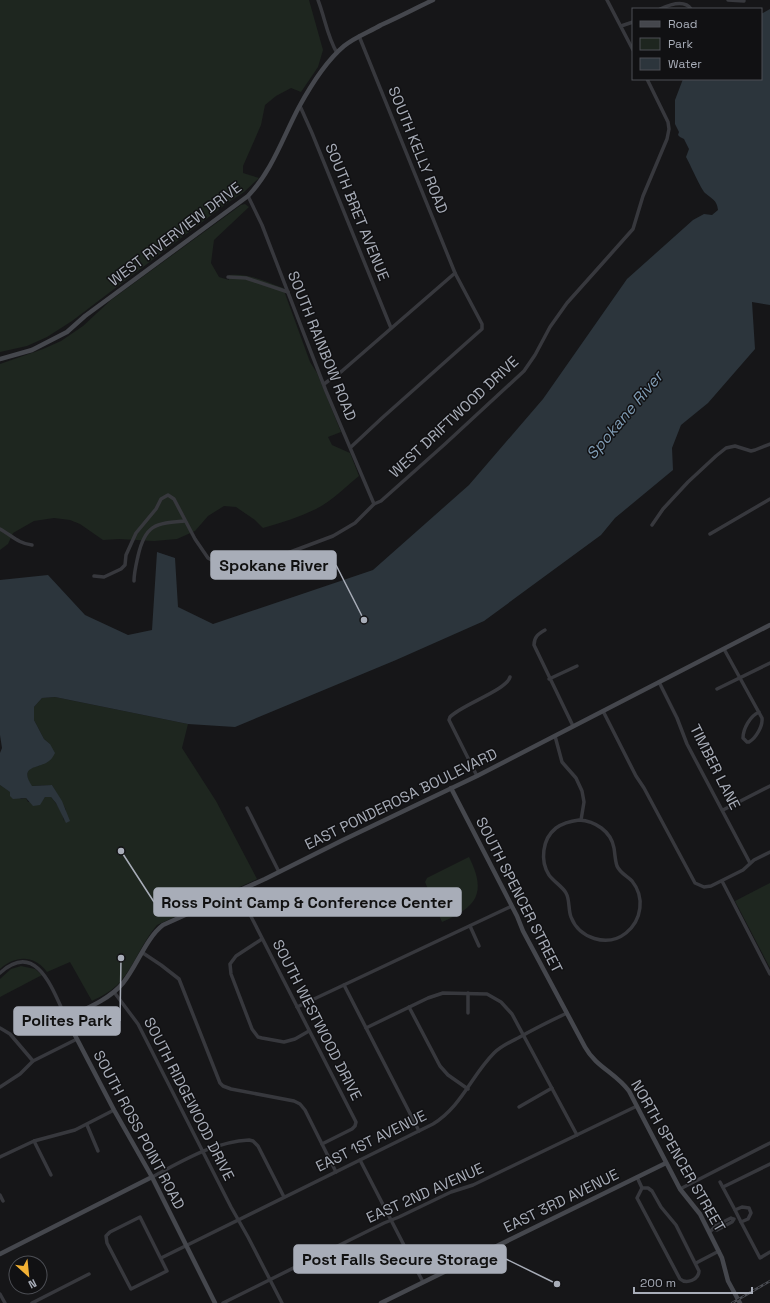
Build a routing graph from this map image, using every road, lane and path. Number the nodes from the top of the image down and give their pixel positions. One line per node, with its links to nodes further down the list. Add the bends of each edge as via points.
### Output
1 (318, 0): 13 (street, via 331,43)
2 (433, 0): 11 (street, WEST RIVERVIEW DRIVE)
3 (607, 0): 10 (street)
4 (728, 0): 6 (street)
5 (682, 1): 7 (street); 8 (street, via 687,2)
6 (744, 1)
7 (662, 8)
8 (691, 8)
9 (632, 22): 10 (street)
10 (621, 26): 12 (street)
11 (359, 36): 13 (street, WEST RIVERVIEW DRIVE); 17 (street, SOUTH KELLY ROAD)
12 (632, 48)
13 (337, 53): 15 (street, WEST RIVERVIEW DRIVE)
14 (647, 80): 26 (street, WEST DRIFTWOOD DRIVE, via 669,129 633,228 567,303 524,371)
15 (300, 106): 16 (street, WEST RIVERVIEW DRIVE, via 267,173); 20 (street, SOUTH BRET AVENUE)
16 (248, 196): 19 (street, SOUTH RAINBOW ROAD); 21 (street, WEST RIVERVIEW DRIVE, via 67,332 32,350)
17 (455, 273): 20 (street); 24 (street, SOUTH KELLY ROAD, via 482,324 482,329)
18 (228, 277): 19 (street, via 246,278)
19 (288, 292): 22 (street, SOUTH RAINBOW ROAD)
20 (391, 328): 22 (street)
21 (0, 359)
22 (324, 384): 24 (street, SOUTH RAINBOW ROAD)
23 (770, 444): 28 (street, via 755,450 735,446 726,448 688,482)
24 (351, 447): 26 (street, SOUTH RAINBOW ROAD)
25 (770, 499): 30 (street)
26 (374, 504): 27 (street, WEST DRIFTWOOD DRIVE, via 365,515 334,536 286,554 236,565 220,565 208,558)
27 (185, 521): 32 (street, WEST DRIFTWOOD DRIVE, via 174,500 168,495 164,496 136,533 126,555 125,565 104,576); 33 (street, via 159,524 148,531 139,550)
28 (652, 525)
29 (0, 529): 31 (street, via 16,540)
30 (710, 534)
31 (32, 545)
32 (94, 576)
33 (134, 581)
34 (770, 625): 36 (street, EAST PONDEROSA BOULEVARD)
35 (545, 630): 41 (street, via 534,639 534,645)
36 (724, 649): 40 (street); 42 (street, EAST PONDEROSA BOULEVARD)
37 (770, 663): 40 (street)
38 (577, 666): 41 (street)
39 (510, 677): 48 (street, via 502,687 459,709 450,717)
40 (740, 678): 43 (street); 45 (street)
41 (549, 679): 46 (street)
42 (659, 682): 44 (street, EAST PONDEROSA BOULEVARD); 52 (street, TIMBER LANE)
43 (717, 689)
44 (603, 711): 46 (street, EAST PONDEROSA BOULEVARD); 57 (street, via 694,883 702,887)
45 (758, 712): 45 (street, via 762,718 761,725 752,741 747,742 743,738 744,732 752,717)
46 (573, 726): 47 (street, EAST PONDEROSA BOULEVARD)
47 (554, 736): 48 (street, EAST PONDEROSA BOULEVARD); 53 (street, via 562,762 576,778 582,791 584,802)
48 (477, 776): 50 (street, EAST PONDEROSA BOULEVARD)
49 (770, 786): 52 (street)
50 (451, 788): 56 (street, EAST PONDEROSA BOULEVARD); 59 (street, SOUTH SPENCER STREET)
51 (248, 808): 56 (street)
52 (723, 810): 55 (street, TIMBER LANE)
53 (581, 820): 53 (street, via 559,826 551,834 544,848 545,866 552,879 566,892 571,917 580,930 598,940 614,939 624,934 636,921 640,910 639,895 633,882 618,868 613,843 607,832 593,823)
54 (770, 852): 55 (street)
55 (750, 863): 57 (street)
56 (279, 872): 58 (street, EAST PONDEROSA BOULEVARD)
57 (722, 881): 65 (street)
58 (238, 891): 61 (street, SOUTH WESTWOOD DRIVE); 63 (street, EAST PONDEROSA BOULEVARD, via 158,929)
59 (512, 906): 60 (street); 72 (street, SOUTH SPENCER STREET)
60 (470, 926): 62 (street); 66 (street)
61 (262, 939): 69 (street, SOUTH WESTWOOD DRIVE); 76 (street, via 236,956 230,967 253,1032 262,1038 284,1042)
62 (479, 946)
63 (143, 953): 67 (street, EAST PONDEROSA BOULEVARD); 90 (street, via 179,979 223,1086 231,1090 300,1104)
64 (0, 973): 73 (street, SOUTH ROSS POINT ROAD, via 10,965 23,962 37,966 45,976)
65 (770, 974)
66 (344, 985): 69 (street); 75 (street)
67 (114, 992): 73 (street, EAST PONDEROSA BOULEVARD); 92 (street, SOUTH RIDGEWOOD DRIVE, via 138,1024)
68 (468, 993): 70 (street, via 438,994); 71 (street); 77 (street, via 487,994 502,1002)
69 (297, 1007): 76 (street, SOUTH WESTWOOD DRIVE)
70 (409, 1007): 75 (street); 82 (street, via 440,1066)
71 (468, 1013)
72 (567, 1013): 77 (street, EAST 1ST AVENUE); 83 (street, NORTH SPENCER STREET, via 591,1058 622,1082)
73 (66, 1018): 78 (street, SOUTH ROSS POINT ROAD)
74 (0, 1028): 79 (street, via 10,1034)
75 (366, 1028): 87 (street)
76 (309, 1031): 90 (street, SOUTH WESTWOOD DRIVE, via 356,1122 352,1129)
77 (524, 1035): 81 (street); 82 (street, EAST 1ST AVENUE, via 496,1051)
78 (77, 1039): 79 (street); 85 (street, SOUTH ROSS POINT ROAD)
79 (33, 1061): 80 (street, via 20,1074)
80 (0, 1087)
81 (552, 1088): 84 (street); 88 (street)
82 (468, 1089): 87 (street, EAST 1ST AVENUE, via 446,1115)
83 (637, 1106): 88 (street, EAST 2ND AVENUE); 96 (street, NORTH SPENCER STREET)
84 (520, 1107)
85 (114, 1110): 86 (street); 100 (street, SOUTH ROSS POINT ROAD)
86 (87, 1125): 89 (street); 93 (street)
87 (419, 1131): 95 (street, EAST 1ST AVENUE)
88 (577, 1135): 112 (street, EAST 2ND AVENUE, via 473,1185 451,1192)
89 (34, 1141): 94 (street); 99 (street)
90 (322, 1144): 98 (street)
91 (770, 1144): 105 (street)
92 (202, 1150): 100 (street); 107 (street, via 249,1140 256,1144); 111 (street, SOUTH RIDGEWOOD DRIVE)
93 (98, 1152)
94 (0, 1157)
95 (360, 1160): 98 (street, EAST 1ST AVENUE); 112 (street)
96 (666, 1163): 101 (street, EAST 3RD AVENUE); 105 (street, NORTH SPENCER STREET)
97 (770, 1164): 103 (street)
98 (336, 1172): 107 (street, EAST 1ST AVENUE)
99 (51, 1175)
100 (152, 1177): 115 (street, SOUTH ROSS POINT ROAD); 118 (street)
101 (637, 1177): 104 (street); 123 (street, EAST 3RD AVENUE)
102 (720, 1182): 103 (street)
103 (723, 1187): 109 (street)
104 (642, 1188): 120 (street, via 652,1191 676,1225); 120 (street, via 637,1198 682,1281 687,1282 699,1276)
105 (680, 1189): 114 (street, NORTH SPENCER STREET, via 695,1207)
106 (0, 1195): 108 (street)
107 (284, 1197): 111 (street, EAST 1ST AVENUE)
108 (3, 1200)
109 (735, 1210): 110 (street); 113 (street, via 746,1207 751,1210 750,1217)
110 (738, 1216): 113 (street); 114 (street, via 732,1222)
111 (238, 1220): 115 (street, EAST 1ST AVENUE); 122 (street, SOUTH RIDGEWOOD DRIVE)
112 (391, 1220): 122 (street, EAST 2ND AVENUE); 123 (street)
113 (741, 1222): 117 (street, via 760,1258)
114 (708, 1232): 116 (street, NORTH SPENCER STREET)
115 (186, 1246): 119 (street, EAST 1ST AVENUE); 127 (street, SOUTH ROSS POINT ROAD)
116 (719, 1251): 120 (street); 131 (street, NORTH SPENCER STREET, via 729,1284)
117 (770, 1252)
118 (0, 1254)
119 (161, 1258): 119 (street, via 140,1217 106,1236 107,1243 131,1289 167,1271)
120 (696, 1263)
121 (89, 1274): 126 (street)
122 (270, 1280): 128 (street, EAST 2ND AVENUE); 129 (street, SOUTH RIDGEWOOD DRIVE)
123 (423, 1282): 130 (street, EAST 3RD AVENUE)
124 (0, 1294): 125 (street)
125 (3, 1302)
126 (32, 1303)
127 (215, 1303)
128 (223, 1303)
129 (282, 1303)
130 (381, 1303)
131 (740, 1303)

